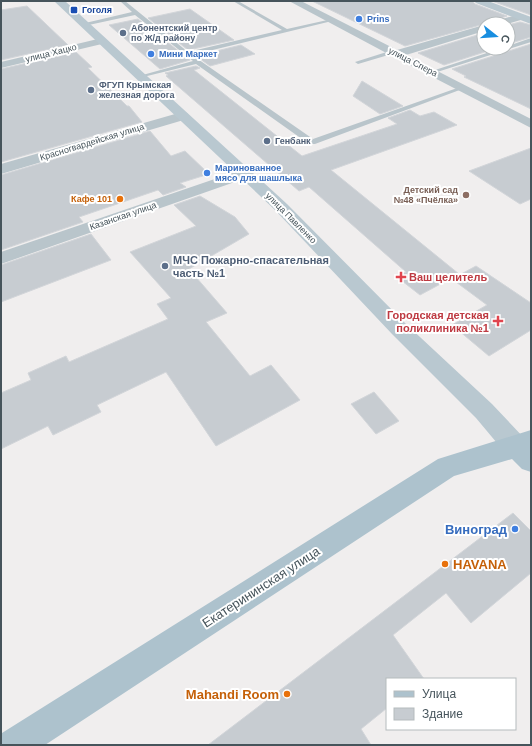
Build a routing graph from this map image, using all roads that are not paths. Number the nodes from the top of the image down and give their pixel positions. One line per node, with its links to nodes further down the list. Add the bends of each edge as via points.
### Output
1 (59, 1): 11 (main road, улица Павленко)
2 (122, 1): 6 (lane)
3 (234, 1): 12 (lane)
4 (294, 1): 9 (street, улица Спера)
5 (479, 1): 7 (main road)
6 (136, 13): 11 (lane); 18 (lane)
7 (520, 17): 8 (street); 10 (main road)
8 (516, 18)
9 (330, 20): 12 (lane); 17 (street, улица Спера)
10 (531, 21)
11 (84, 24): 15 (main road, улица Павленко)
12 (286, 30): 18 (lane)
13 (476, 30): 17 (street)
14 (531, 40): 16 (lane)
15 (102, 41): 22 (street, улица Хацко); 24 (main road, улица Павленко)
16 (516, 45)
17 (395, 53): 21 (lane); 23 (street, улица Спера)
18 (188, 54): 20 (lane)
19 (483, 56): 23 (lane)
20 (198, 62): 24 (lane); 25 (lane, via 312,142)
21 (358, 62)
22 (1, 66)
23 (432, 72): 25 (street, улица Спера)
24 (141, 77): 26 (main road, улица Павленко)
25 (462, 88): 27 (street, улица Спера)
26 (182, 116): 28 (street, Красногвардейская улица); 29 (main road, улица Павленко)
27 (531, 124)
28 (1, 169)
29 (244, 174): 30 (street, Казанская улица); 31 (main road, улица Павленко)
30 (1, 258)
31 (526, 450): 32 (main road, Екатерининская улица, via 447,467)
32 (14, 745)

